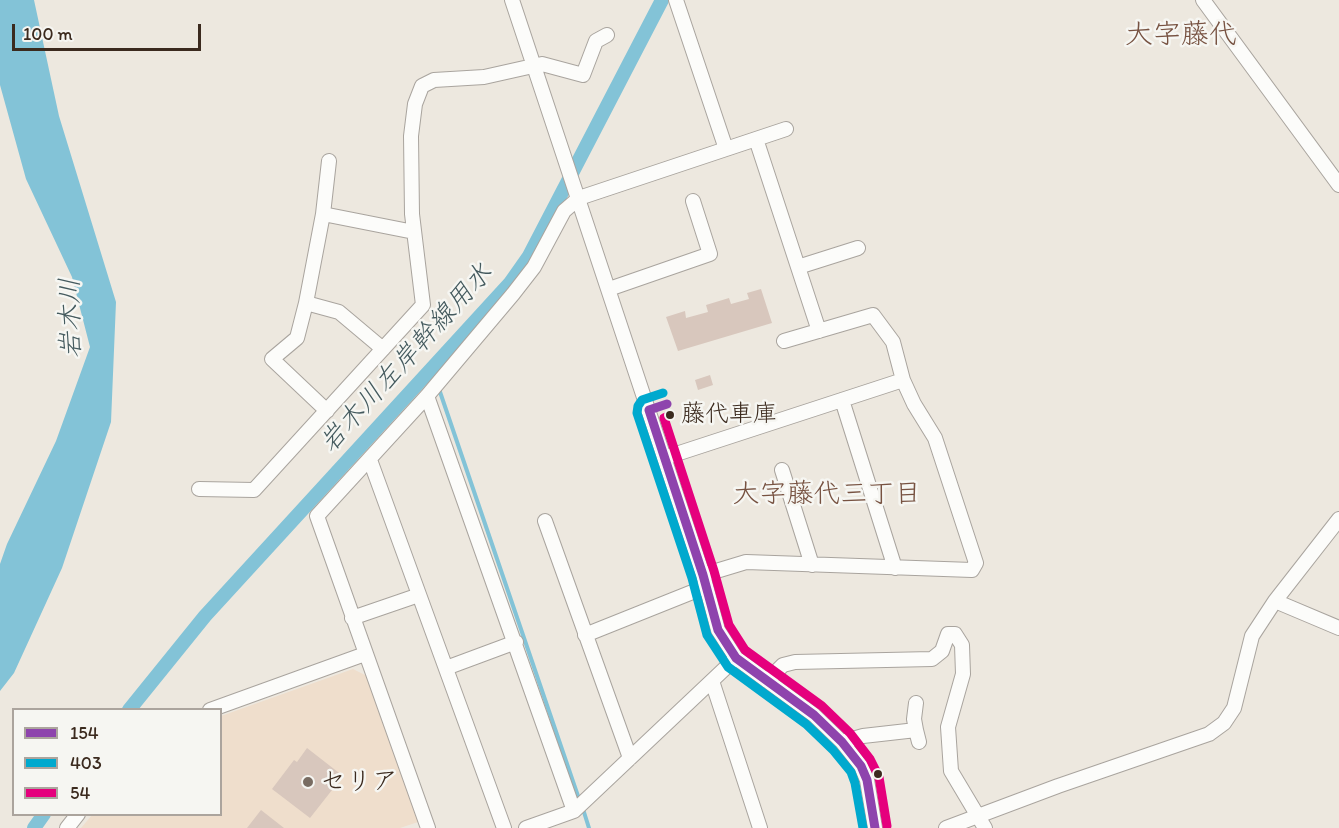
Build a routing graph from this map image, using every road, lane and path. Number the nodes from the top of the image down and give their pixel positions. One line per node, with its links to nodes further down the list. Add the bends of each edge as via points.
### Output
1 (512, 0): 5 (street)
2 (676, 0): 8 (street)
3 (1203, 0): 10 (street)
4 (607, 35): 5 (street, via 596,41 582,75)
5 (534, 65): 11 (street); 14 (street, via 484,77 434,80 422,86 411,136)
6 (786, 129): 7 (street)
7 (756, 139): 8 (street); 16 (street)
8 (726, 149): 11 (street)
9 (328, 161): 13 (street)
10 (1339, 185)
11 (579, 198): 17 (street); 23 (street, via 564,211 534,267)
12 (693, 201): 17 (street, via 710,254)
13 (323, 214): 14 (street); 18 (street)
14 (414, 232): 21 (street, via 423,305)
15 (852, 254): 16 (street)
16 (798, 267): 19 (street)
17 (609, 289): 26 (street)
18 (306, 303): 21 (street, via 339,312); 25 (street, via 297,338 272,359)
19 (819, 331): 20 (street); 22 (street, via 873,315 893,342)
20 (784, 341)
21 (383, 349): 25 (street)
22 (903, 380): 24 (street); 33 (street, via 935,438 976,563 972,570)
23 (427, 396): 27 (street); 40 (street)
24 (842, 400): 26 (street); 33 (street)
25 (327, 411): 29 (street, via 254,490)
26 (664, 458): 34 (street)
27 (370, 460): 35 (street); 37 (street, via 317,516)
28 (782, 470): 32 (street)
29 (199, 489)
30 (1339, 519): 36 (street)
31 (545, 521): 39 (street)
32 (812, 565): 33 (street); 34 (street, via 746,562)
33 (896, 568)
34 (704, 581): 39 (street); 42 (street, via 718,630)
35 (419, 595): 37 (street); 43 (street)
36 (1275, 601): 38 (street); 52 (street, via 1252,636 1234,708 1224,723 1209,734)
37 (352, 618): 41 (street)
38 (1339, 628)
39 (585, 635): 49 (street)
40 (516, 642): 43 (street); 50 (street)
41 (365, 654): 47 (street); 54 (street)
42 (736, 658): 44 (street); 45 (street)
43 (446, 668): 55 (street)
44 (711, 681): 49 (street); 57 (street)
45 (767, 681): 48 (street, via 814,715); 52 (street, via 783,665 795,662 932,658 942,651 948,634 955,634 962,645 963,674 948,727 951,771)
46 (916, 703): 48 (street, via 918,736 863,736)
47 (216, 708)
48 (842, 742): 58 (street, via 867,780)
49 (630, 758): 50 (street)
50 (580, 806): 56 (street)
51 (76, 816): 53 (street)
52 (976, 816): 59 (street); 60 (street)
53 (67, 828)
54 (428, 828)
55 (504, 828)
56 (526, 828)
57 (760, 828)
58 (875, 828)
59 (946, 828)
60 (985, 828)

